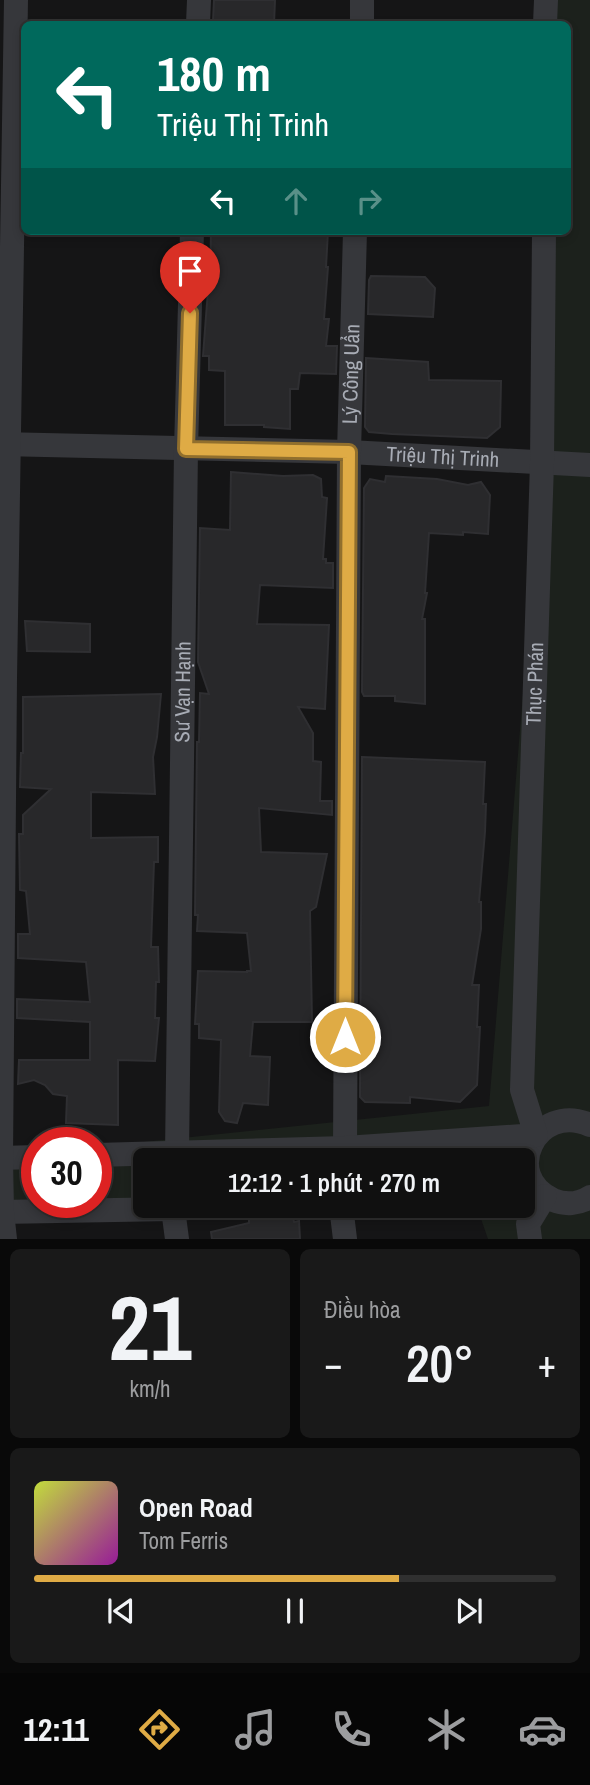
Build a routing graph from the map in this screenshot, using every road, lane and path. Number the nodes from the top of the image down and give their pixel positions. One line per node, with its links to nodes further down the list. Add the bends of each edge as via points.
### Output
1 (16, 0): 8 (street)
2 (199, 0): 5 (street)
3 (362, 0): 6 (street)
4 (546, 0): 7 (street)
5 (198, 21)
6 (362, 21)
7 (545, 21)
8 (6, 218): 12 (street)
9 (192, 235): 13 (street, Sư Vạn Hạnh)
10 (355, 235): 14 (street, Lý Công Uẩn)
11 (544, 235): 15 (street, Thục Phán)
12 (5, 444): 13 (street, Triệu Thị Trinh); 17 (street)
13 (186, 449): 14 (street, Triệu Thị Trinh); 20 (street, Sư Vạn Hạnh)
14 (349, 452): 15 (street, Triệu Thị Trinh); 21 (street, Lý Công Uẩn)
15 (542, 463): 16 (street, Triệu Thị Trinh); 19 (street, Thục Phán, via 522,1090)
16 (590, 465)
17 (3, 679): 26 (street)
18 (590, 1125): 19 (street, via 560,1121)
19 (536, 1135): 21 (street); 22 (street)
20 (177, 1148)
21 (345, 1148)
22 (529, 1148)
23 (112, 1155): 24 (street)
24 (133, 1155)
25 (21, 1157): 26 (street)
26 (0, 1158): 30 (street)
27 (535, 1189): 28 (street, via 557,1202)
28 (590, 1197)
29 (133, 1210): 30 (street)
30 (1, 1212): 34 (street)
31 (174, 1218): 35 (street)
32 (342, 1218): 36 (street)
33 (529, 1218): 37 (street)
34 (5, 1239)
35 (177, 1239)
36 (345, 1239)
37 (530, 1239)

